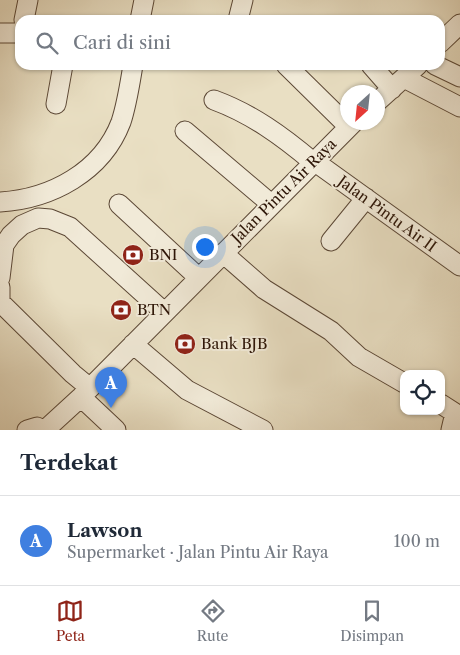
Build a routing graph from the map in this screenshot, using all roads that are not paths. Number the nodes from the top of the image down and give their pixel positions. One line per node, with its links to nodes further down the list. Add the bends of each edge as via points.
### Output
1 (28, 0): 4 (street)
2 (144, 0): 5 (street)
3 (243, 0): 6 (street)
4 (25, 15)
5 (141, 15)
6 (239, 15)
7 (460, 24): 10 (street)
8 (0, 33): 9 (street)
9 (15, 33)
10 (445, 39)
11 (62, 70): 20 (street)
12 (132, 70): 27 (street, via 122,120 95,162 48,194 24,201)
13 (291, 70): 22 (street)
14 (385, 70): 16 (street)
15 (445, 70): 17 (street)
16 (405, 77): 18 (street); 21 (street)
17 (460, 77)
18 (385, 96)
19 (214, 100): 25 (street, Jalan Pintu Air II, via 270,128)
20 (56, 104)
21 (460, 107)
22 (340, 115)
23 (346, 130): 25 (street, Jalan Pintu Air Raya)
24 (185, 131): 29 (street)
25 (313, 162): 26 (street, Jalan Pintu Air II); 29 (street, Jalan Pintu Air Raya)
26 (366, 198): 30 (street); 32 (street, Jalan Pintu Air II)
27 (0, 202)
28 (119, 204): 34 (street)
29 (271, 204): 31 (street, Jalan Pintu Air Raya)
30 (331, 241)
31 (223, 253): 34 (street, Jalan Pintu Air Raya); 38 (street, via 264,289 331,331 359,357)
32 (460, 266)
33 (0, 278): 36 (street, via 4,245 11,235 22,225 38,218 50,219 70,227)
34 (199, 278): 36 (street, Jalan Pintu Air Raya)
35 (0, 287): 39 (street, via 0,302 73,374)
36 (164, 312): 37 (street, Jalan Pintu Air Raya)
37 (133, 344): 39 (street, Jalan Pintu Air Raya); 44 (street, via 187,390)
38 (400, 381)
39 (86, 392): 42 (street, Jalan Pintu Air Raya); 43 (street)
40 (445, 407): 45 (street, via 455,413)
41 (27, 430): 42 (street, via 37,427)
42 (44, 430)
43 (116, 430)
44 (263, 430)
45 (451, 430)

